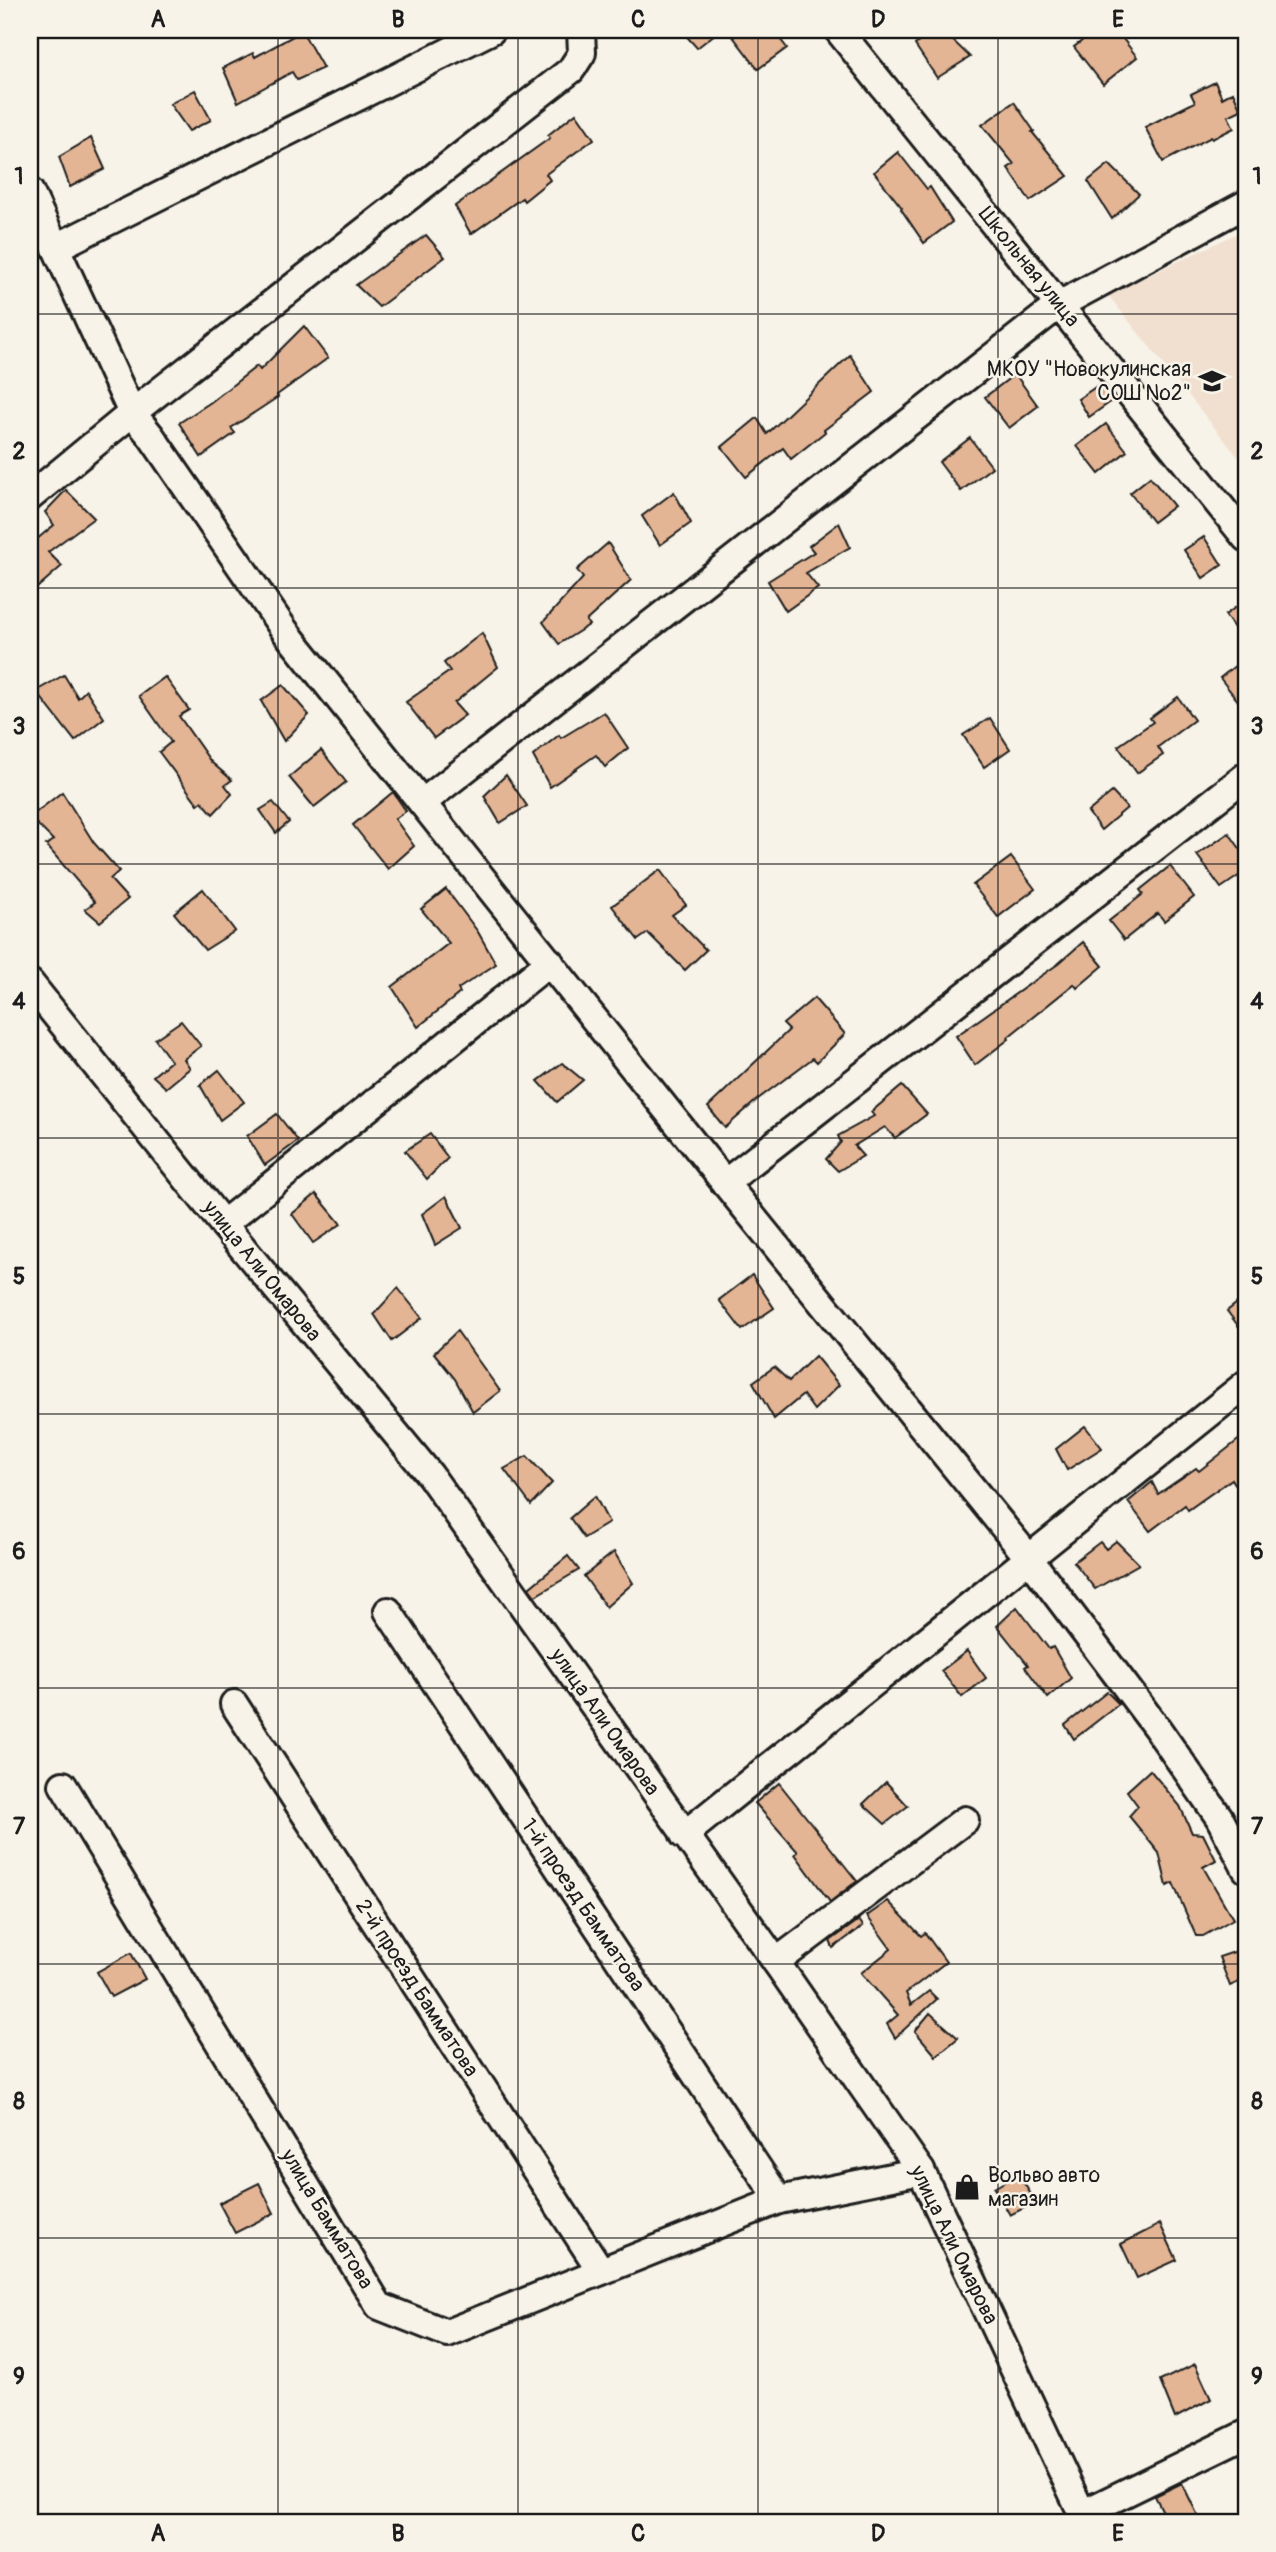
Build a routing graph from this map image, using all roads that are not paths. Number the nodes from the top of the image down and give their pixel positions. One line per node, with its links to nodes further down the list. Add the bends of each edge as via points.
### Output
1 (492, 30): 6 (street)
2 (581, 30): 8 (street, via 582,53 571,70)
3 (838, 30): 7 (street, Школьная улица)
4 (30, 192): 6 (street)
5 (1246, 204): 7 (street)
6 (57, 247): 8 (street)
7 (1059, 305): 10 (street, Школьная улица); 12 (street)
8 (132, 413): 9 (street); 12 (street, via 285,631)
9 (30, 497)
10 (1246, 538)
11 (1246, 776): 15 (street)
12 (422, 803): 13 (street)
13 (550, 962): 15 (street); 16 (street)
14 (30, 983): 16 (street, улица Али Омарова)
15 (725, 1183): 18 (street)
16 (223, 1224): 23 (street, улица Али Омарова, via 430,1475)
17 (1246, 1384): 18 (street)
18 (1028, 1557): 23 (street); 24 (street, via 1196,1784)
19 (388, 1611): 27 (street, 1-й проезд Бамматова)
20 (234, 1704): 28 (street, 2-й проезд Бамматова)
21 (63, 1785): 28 (street, улица Бамматова, via 379,2306 447,2333)
22 (965, 1820): 25 (street)
23 (684, 1835): 25 (street, улица Али Омарова)
24 (1246, 1869)
25 (776, 1962): 26 (street, улица Али Омарова)
26 (921, 2171): 27 (street, улица Бамматова); 30 (street, улица Али Омарова)
27 (779, 2200): 28 (street, улица Бамматова)
28 (601, 2271)
29 (1246, 2434): 30 (street)
30 (1084, 2518)

